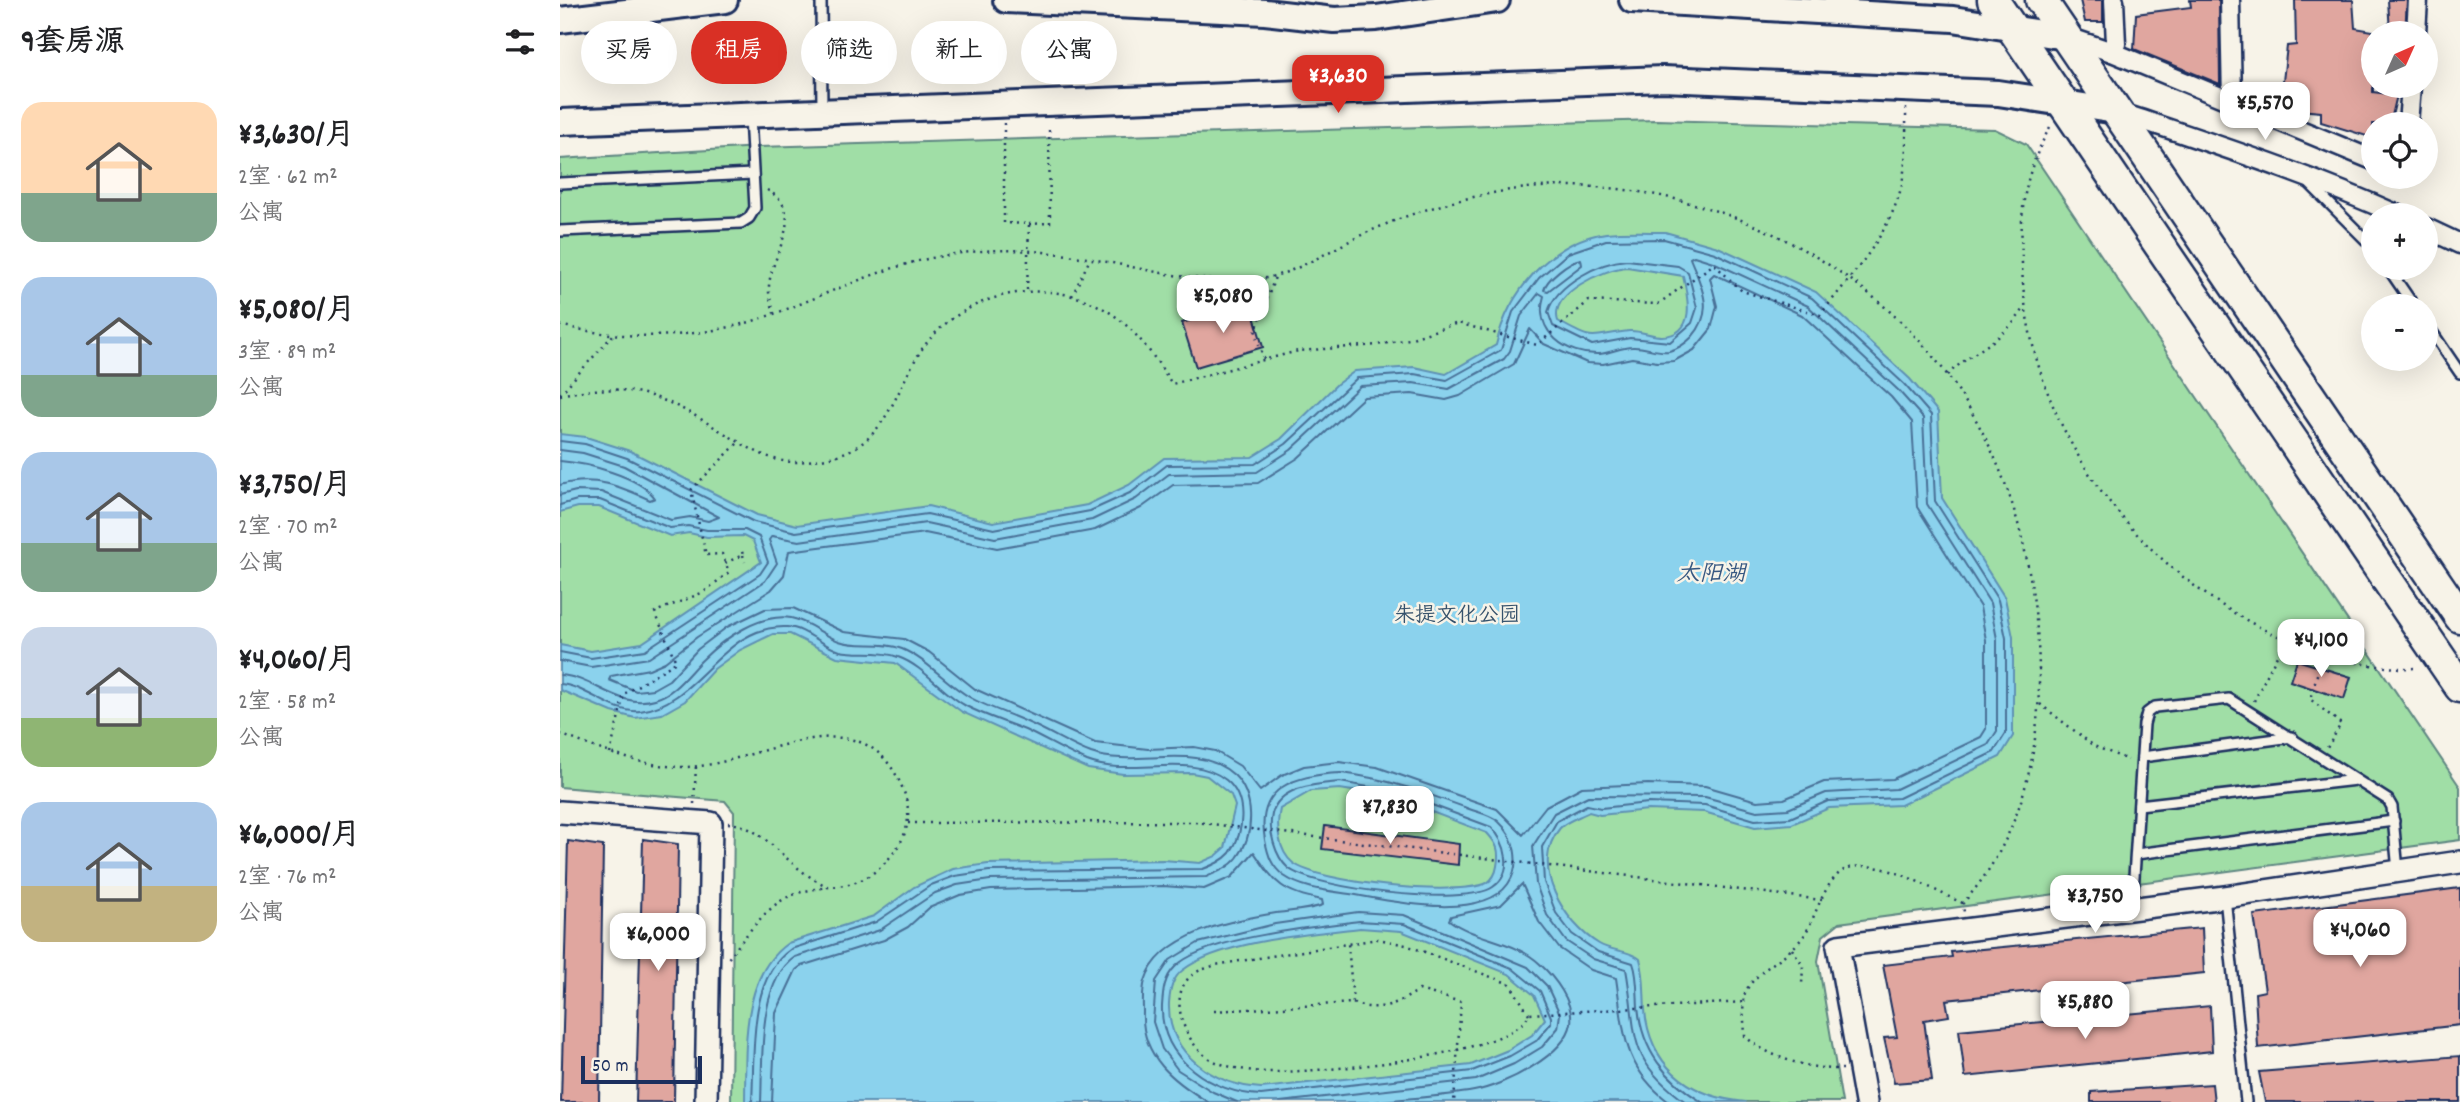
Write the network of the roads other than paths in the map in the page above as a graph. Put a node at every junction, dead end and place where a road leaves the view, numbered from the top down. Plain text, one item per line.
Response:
1 (725, 0) edge
2 (821, 0) edge
3 (1006, 0) edge
4 (1497, 0) edge
5 (1632, 0) edge
6 (1993, 0) edge
7 (2041, 0) edge
8 (2114, 0) edge
9 (2230, 0) edge
10 (2418, 0) edge
11 (560, 20) edge
12 (2417, 21) edge
13 (2012, 28) junction
14 (2066, 37) junction
15 (2112, 52) junction
16 (2232, 102) junction
17 (2063, 103) junction
18 (822, 111) junction
19 (2116, 111) junction
20 (749, 114) junction
21 (560, 122) edge
22 (2361, 155) edge
23 (753, 174) junction
24 (2303, 177) junction
25 (560, 183) edge
26 (2368, 203) edge
27 (560, 231) edge
28 (2438, 234) edge
29 (2361, 235) edge
30 (2460, 244) edge
31 (2438, 341) edge
32 (2460, 373) edge
33 (2460, 617) edge
34 (2455, 670) edge
35 (2292, 737) junction
36 (2142, 759) junction
37 (2356, 779) junction
38 (2139, 805) junction
39 (560, 812) edge
40 (2393, 821) junction
41 (2136, 853) junction
42 (2460, 862) edge
43 (2398, 871) junction
44 (2225, 897) junction
45 (2132, 909) junction
46 (706, 1102) edge
47 (1866, 1102) edge
48 (2246, 1102) edge

1 - 11 main road
2 - 18 lane
3 - 4 main road
5 - 13 main road
6 - 13 highway
7 - 14 highway
8 - 15 street
9 - 16 street
10 - 12 street
13 - 14 main road
13 - 17 highway
14 - 15 street
14 - 19 highway
15 - 16 street
16 - 22 street
17 - 18 main road
17 - 19 main road
17 - 34 highway
18 - 20 main road
19 - 24 street
19 - 33 highway
20 - 21 main road
20 - 23 lane
23 - 25 lane
23 - 27 lane
24 - 26 street
24 - 29 lane
28 - 30 street
31 - 32 lane
35 - 36 lane
35 - 36 lane
35 - 37 lane
36 - 38 lane
37 - 38 lane
37 - 40 lane
38 - 41 lane
39 - 46 street
40 - 41 lane
40 - 43 lane
41 - 45 lane
42 - 43 street
43 - 44 street
44 - 45 street
44 - 48 lane
45 - 47 street

